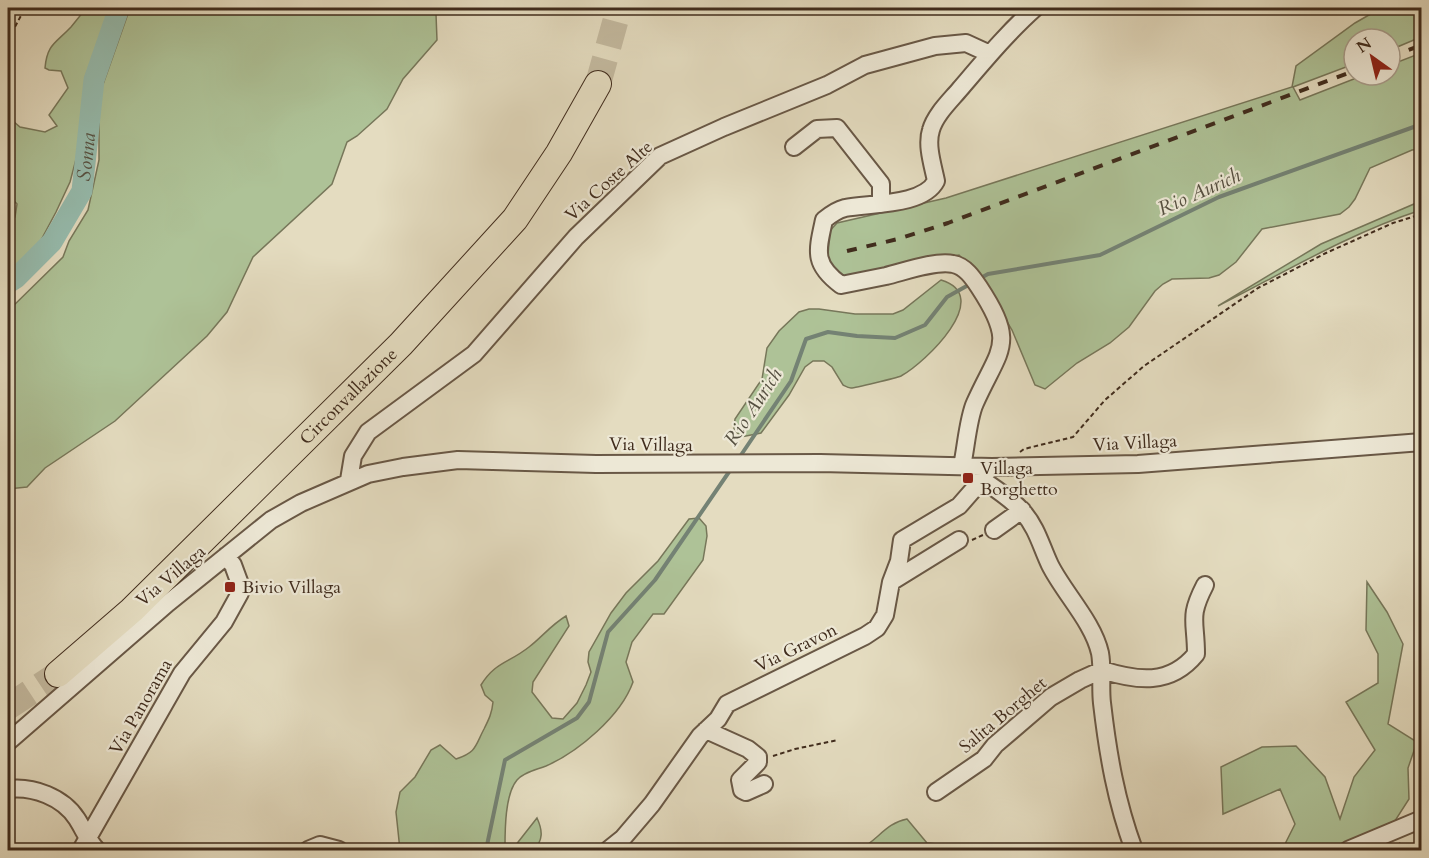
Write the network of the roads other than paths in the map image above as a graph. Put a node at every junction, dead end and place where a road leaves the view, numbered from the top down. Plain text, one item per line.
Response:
1 (1035, 8) edge
2 (990, 54) junction
3 (598, 84) tunnel mouth
4 (794, 147) dead end
5 (881, 204) junction
6 (1422, 442) edge
7 (962, 466) junction
8 (990, 471) junction
9 (350, 480) junction
10 (1022, 510) junction
11 (993, 530) road end
12 (959, 540) road end
13 (226, 556) junction
14 (891, 582) junction
15 (1205, 585) dead end
16 (1102, 670) junction
17 (58, 674) tunnel mouth
18 (706, 730) junction
19 (8, 742) edge
20 (764, 784) dead end
21 (8, 789) edge
22 (936, 792) dead end
23 (1422, 819) edge
24 (89, 847) edge
25 (308, 850) edge
26 (339, 850) edge
27 (608, 850) edge
28 (1134, 850) edge
29 (1348, 850) edge

1 - 2 street
2 - 5 street
2 - 9 street, Via Coste Alte
3 - 17 highway, Circonvallazione
4 - 5 street
5 - 7 street
6 - 8 street, Via Villaga
7 - 8 street, Via Villaga
7 - 9 street, Via Villaga
8 - 10 street
8 - 14 street, Via Gravon
9 - 13 street, Via Villaga
10 - 11 street
10 - 16 street
12 - 14 street
13 - 19 street, Via Villaga
13 - 24 street, Via Panorama
14 - 18 street, Via Gravon
15 - 16 street
16 - 22 street, Salita Borghet
16 - 28 street
18 - 20 street
18 - 27 street, Via Gravon
21 - 24 street
23 - 29 street
25 - 26 street

